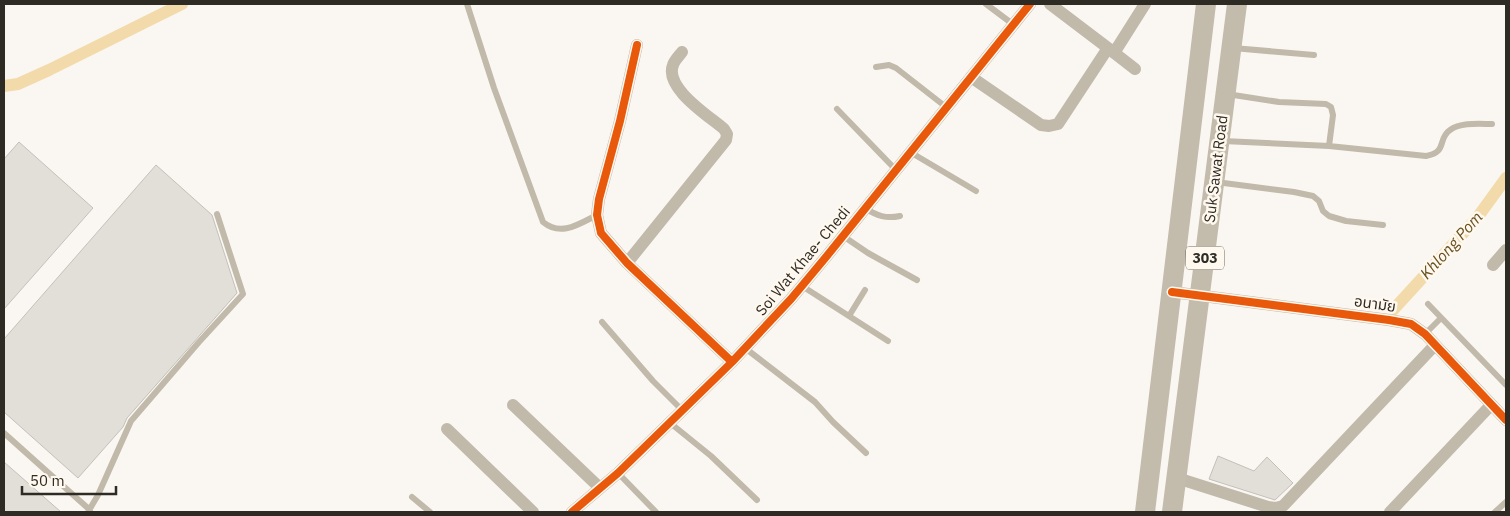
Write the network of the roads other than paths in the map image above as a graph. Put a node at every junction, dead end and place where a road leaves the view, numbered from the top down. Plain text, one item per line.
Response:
1 (467, 4) edge
2 (986, 4) edge
3 (1030, 4) edge
4 (1050, 4) edge
5 (1145, 4) edge
6 (1206, 4) edge
7 (1237, 4) edge
8 (1014, 25) junction
9 (637, 45) dead end
10 (1232, 48) junction
11 (1111, 50) junction
12 (682, 52) dead end
13 (1314, 55) dead end
14 (876, 67) dead end
15 (1135, 69) dead end
16 (971, 77) junction
17 (1226, 94) junction
18 (946, 107) junction
19 (837, 109) dead end
20 (1492, 124) dead end
21 (1220, 141) junction
22 (1329, 146) junction
23 (910, 152) junction
24 (896, 170) junction
25 (1215, 181) junction
26 (976, 191) dead end
27 (865, 208) junction
28 (217, 214) dead end
29 (597, 215) junction
30 (900, 216) dead end
31 (1384, 225) dead end
32 (843, 236) junction
33 (1506, 250) edge
34 (627, 263) junction
35 (1492, 264) dead end
36 (917, 280) dead end
37 (802, 286) junction
38 (865, 290) dead end
39 (1172, 292) junction
40 (1200, 295) junction
41 (1428, 304) dead end
42 (848, 316) junction
43 (1441, 318) junction
44 (602, 322) dead end
45 (1425, 334) junction
46 (888, 341) dead end
47 (1435, 345) junction
48 (745, 348) junction
49 (732, 362) junction
50 (1506, 385) edge
51 (513, 405) dead end
52 (1491, 405) junction
53 (682, 410) junction
54 (1506, 420) edge
55 (670, 422) junction
56 (447, 429) dead end
57 (4, 433) edge
58 (866, 453) dead end
59 (618, 472) junction
60 (1176, 478) junction
61 (600, 488) junction
62 (412, 497) dead end
63 (757, 500) dead end
64 (1506, 502) edge
65 (89, 511) edge
66 (430, 512) edge
67 (533, 512) edge
68 (572, 512) edge
69 (656, 512) edge
70 (1145, 512) edge
71 (1172, 512) edge
72 (1390, 512) edge
73 (1495, 512) edge

1 - 29 lane
2 - 8 lane
3 - 8 street, Soi Wat Khae- Chedi
4 - 11 street
5 - 11 street
6 - 39 main road, Suk Sawat Road / 303
7 - 10 main road, Suk Sawat Road / 303
8 - 16 street, Soi Wat Khae- Chedi
9 - 29 street
10 - 13 lane
10 - 17 main road, Suk Sawat Road / 303
11 - 15 street
11 - 16 street
12 - 34 street
14 - 18 lane
16 - 18 street, Soi Wat Khae- Chedi
17 - 21 main road, Suk Sawat Road / 303
17 - 22 lane
18 - 23 street, Soi Wat Khae- Chedi
19 - 24 lane
20 - 22 lane
21 - 22 lane
21 - 25 main road, Suk Sawat Road / 303
23 - 24 street, Soi Wat Khae- Chedi
23 - 26 lane
24 - 27 street, Soi Wat Khae- Chedi
25 - 31 lane
25 - 40 main road, Suk Sawat Road / 303
27 - 30 lane
27 - 32 street, Soi Wat Khae- Chedi
28 - 65 lane
29 - 34 street
32 - 36 lane
32 - 37 street, Soi Wat Khae- Chedi
33 - 35 street
34 - 49 street
37 - 42 lane
37 - 48 street, Soi Wat Khae- Chedi
38 - 42 lane
39 - 40 street, อนามัย
39 - 70 main road, Suk Sawat Road / 303
40 - 45 street, อนามัย
40 - 60 main road, Suk Sawat Road / 303
41 - 43 lane
42 - 46 lane
43 - 45 lane
43 - 50 lane
44 - 53 lane
45 - 47 street, อนามัย
47 - 52 street, อนามัย
47 - 60 street
48 - 49 street, Soi Wat Khae- Chedi
48 - 58 lane
49 - 53 street, Soi Wat Khae- Chedi
51 - 61 street
52 - 54 street, อนามัย
52 - 72 street
53 - 55 street, Soi Wat Khae- Chedi
55 - 59 street, Soi Wat Khae- Chedi
55 - 63 lane
56 - 67 street
57 - 65 lane
59 - 61 street, Soi Wat Khae- Chedi
59 - 69 lane
60 - 71 main road, Suk Sawat Road / 303
61 - 68 street, Soi Wat Khae- Chedi
62 - 66 lane
64 - 73 lane

